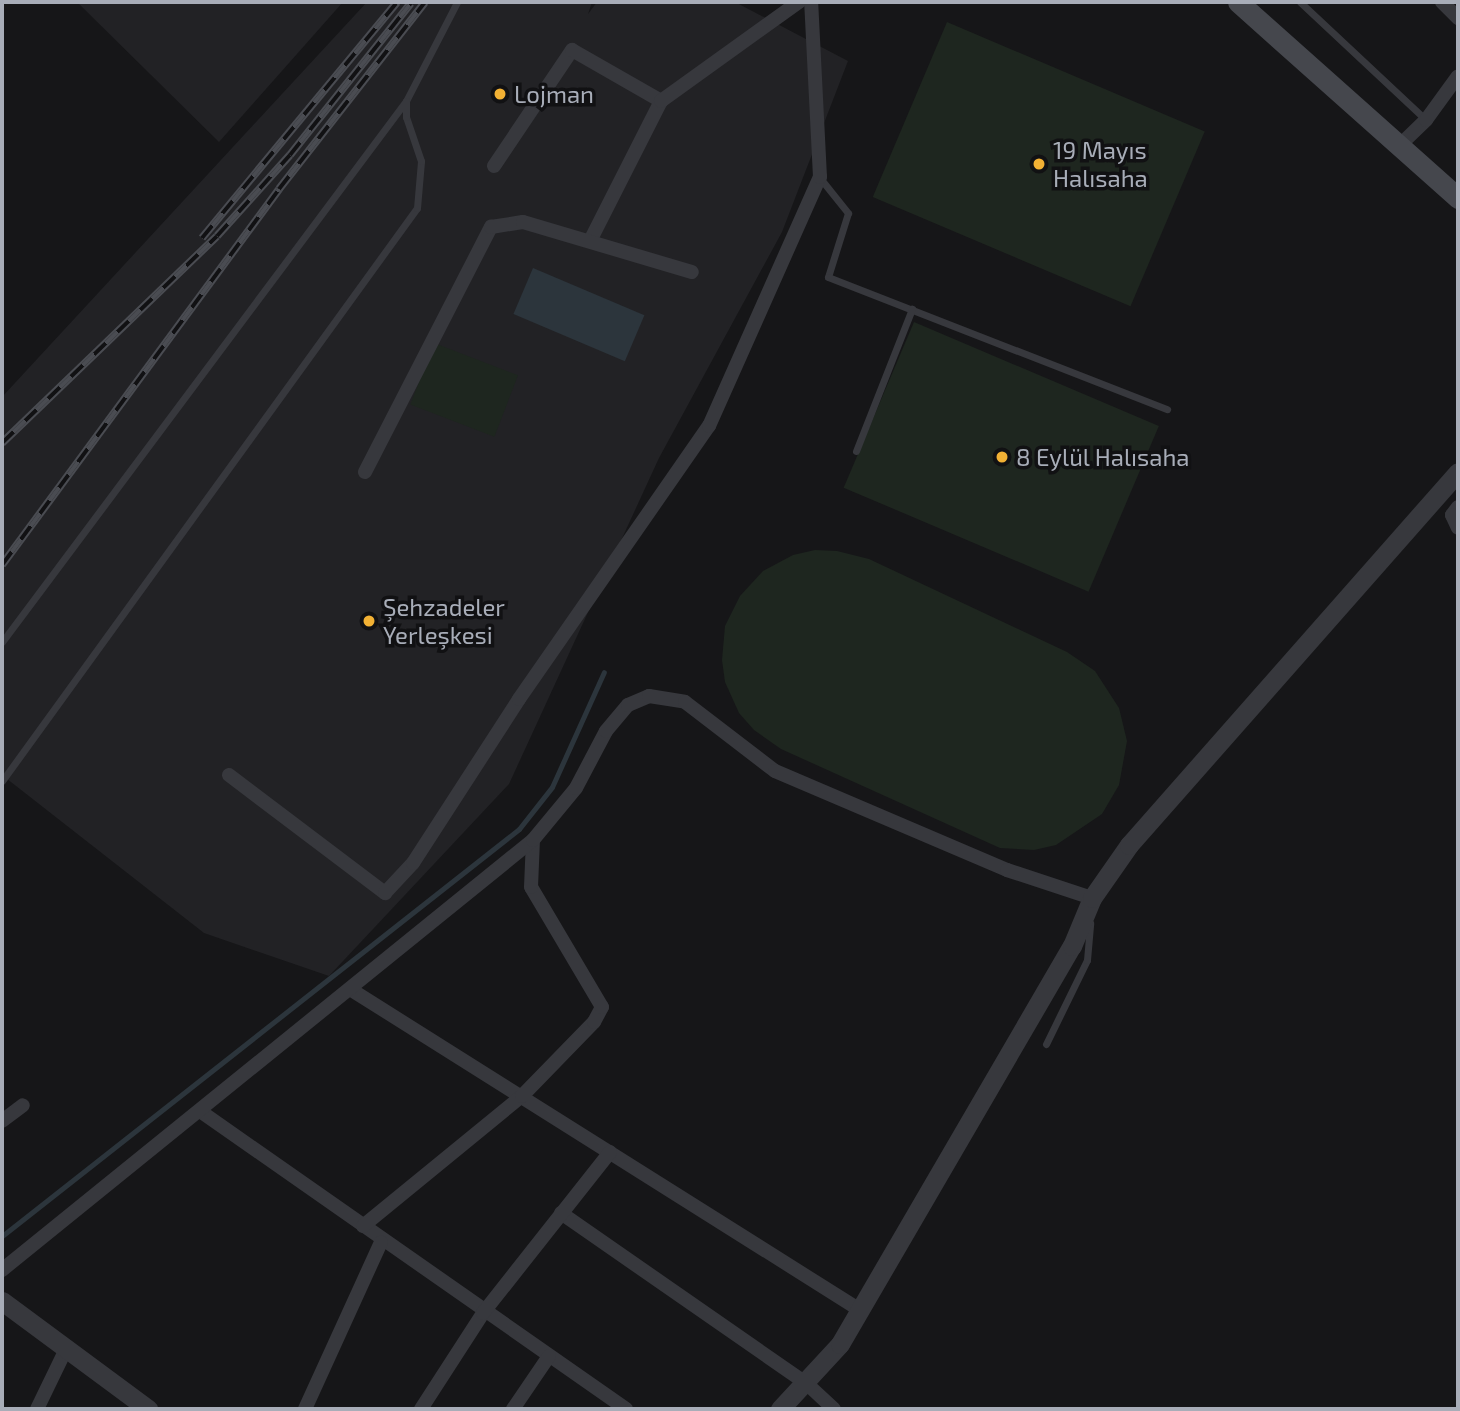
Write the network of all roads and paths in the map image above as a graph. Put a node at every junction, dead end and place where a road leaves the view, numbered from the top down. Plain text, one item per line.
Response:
1 (457, 2) edge
2 (799, 2) edge
3 (811, 2) edge
4 (1238, 2) edge
5 (1300, 2) edge
6 (1442, 2) edge
7 (1458, 18) edge
8 (1458, 76) edge
9 (406, 101) junction
10 (661, 101) junction
11 (1426, 120) junction
12 (1398, 147) junction
13 (494, 166) dead end
14 (820, 177) junction
15 (1458, 198) edge
16 (591, 239) junction
17 (692, 272) dead end
18 (912, 309) junction
19 (1167, 409) dead end
20 (856, 451) dead end
21 (365, 472) dead end
22 (1458, 472) edge
23 (1458, 508) edge
24 (1458, 528) edge
25 (2, 642) edge
26 (229, 775) dead end
27 (2, 781) edge
28 (533, 840) junction
29 (1092, 898) junction
30 (350, 989) junction
31 (1046, 1044) dead end
32 (522, 1096) junction
33 (23, 1105) dead end
34 (200, 1111) junction
35 (2, 1122) edge
36 (610, 1152) junction
37 (561, 1213) junction
38 (363, 1226) junction
39 (381, 1242) junction
40 (2, 1270) edge
41 (2, 1301) edge
42 (860, 1310) junction
43 (483, 1313) junction
44 (66, 1349) junction
45 (549, 1356) junction
46 (806, 1383) junction
47 (140, 1407) edge
48 (37, 1409) edge
49 (304, 1409) edge
50 (421, 1409) edge
51 (513, 1409) edge
52 (626, 1409) edge
53 (780, 1409) edge
54 (834, 1409) edge

1 - 9 lane
2 - 10 street
3 - 14 street
4 - 12 main road
5 - 11 lane
6 - 7 street
8 - 11 street
9 - 25 lane
9 - 27 lane
10 - 13 street
10 - 16 street
11 - 12 street
12 - 15 main road
14 - 18 lane
14 - 26 street
16 - 17 street
16 - 21 street
18 - 19 lane
18 - 20 lane
22 - 29 street
23 - 24 street
28 - 29 street
28 - 30 street
28 - 32 street
29 - 31 lane
29 - 42 street
30 - 32 street
30 - 34 street
32 - 36 street
32 - 38 street
33 - 35 street
34 - 38 street
34 - 40 street
36 - 37 street
36 - 42 street
37 - 43 street
37 - 46 street
38 - 39 street
39 - 43 street
39 - 49 street
41 - 44 street
42 - 46 street
43 - 45 street
43 - 50 street
44 - 47 street
44 - 48 street
45 - 51 street
45 - 52 street
46 - 53 street
46 - 54 street

